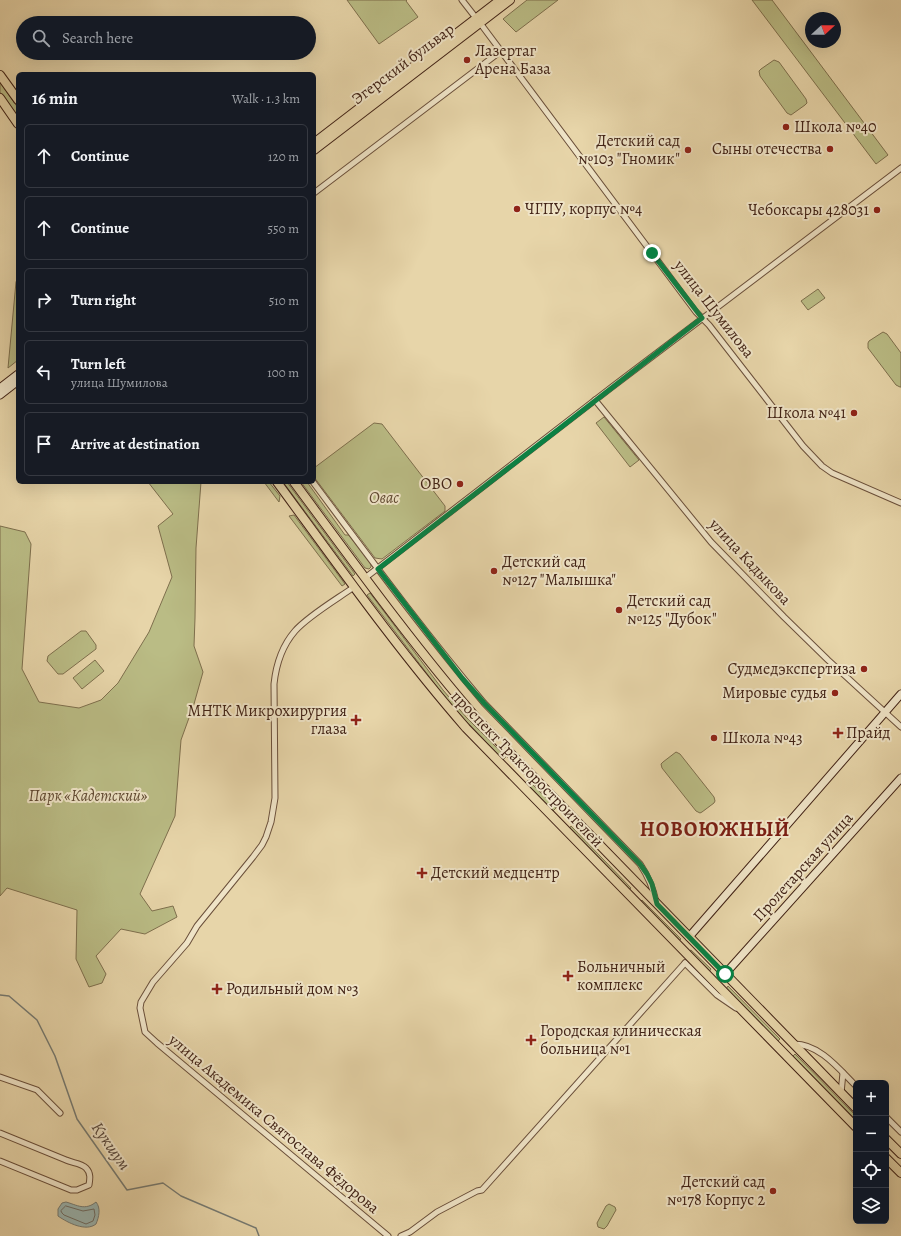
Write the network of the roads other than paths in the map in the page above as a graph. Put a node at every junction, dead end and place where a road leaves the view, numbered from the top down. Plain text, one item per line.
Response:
1 (462, 0) edge
2 (500, 0) edge
3 (510, 0) edge
4 (478, 21) junction
5 (501, 50) junction
6 (0, 74) edge
7 (16, 97) edge
8 (0, 98) edge
9 (362, 109) junction
10 (16, 121) edge
11 (316, 142) edge
12 (316, 148) edge
13 (901, 168) edge
14 (316, 192) edge
15 (702, 318) junction
16 (12, 382) edge
17 (0, 388) edge
18 (0, 395) edge
19 (595, 400) junction
20 (278, 484) edge
21 (295, 484) edge
22 (314, 484) edge
23 (901, 503) edge
24 (378, 569) junction
25 (365, 578) junction
26 (354, 587) junction
27 (901, 694) edge
28 (885, 712) junction
29 (901, 727) edge
30 (516, 759) junction
31 (506, 769) junction
32 (901, 778) edge
33 (568, 813) junction
34 (559, 823) junction
35 (642, 890) junction
36 (633, 899) junction
37 (657, 904) junction
38 (689, 937) junction
39 (682, 949) junction
40 (685, 963) junction
41 (725, 974) junction
42 (712, 980) junction
43 (748, 1016) junction
44 (793, 1044) junction
45 (843, 1073) junction
46 (0, 1077) edge
47 (853, 1083) edge
48 (841, 1093) junction
49 (853, 1105) edge
50 (60, 1113) dead end
51 (889, 1120) edge
52 (853, 1124) edge
53 (901, 1132) edge
54 (0, 1133) edge
55 (889, 1142) edge
56 (901, 1154) edge
57 (0, 1161) edge
58 (889, 1161) edge
59 (901, 1173) edge
60 (388, 1236) edge
61 (401, 1236) edge

1 - 4 street, улица Шумилова
2 - 4 main road, Эгерский бульвар
3 - 4 main road, Эгерский бульвар
4 - 5 street, улица Шумилова
4 - 9 main road, Эгерский бульвар
5 - 14 street
5 - 15 street, улица Шумилова
6 - 7 main road
8 - 10 main road
9 - 11 main road, Эгерский бульвар
9 - 12 main road, Эгерский бульвар
13 - 15 street
15 - 19 street
15 - 23 street, улица Шумилова
16 - 17 street
16 - 18 street
19 - 24 street
19 - 28 street, улица Кадыкова
20 - 26 main road, проспект Тракторостроителей
21 - 25 main road, проспект Тракторостроителей
22 - 24 street
24 - 25 street
24 - 37 street
25 - 26 main road
25 - 30 main road, проспект Тракторостроителей
26 - 31 main road, проспект Тракторостроителей
26 - 60 street, улица Академика Святослава Фёдорова
27 - 28 street
28 - 29 street, улица Кадыкова
28 - 38 street
30 - 31 main road
30 - 33 main road, проспект Тракторостроителей
31 - 34 main road, проспект Тракторостроителей
32 - 41 street, Пролетарская улица
33 - 34 main road
33 - 35 main road, проспект Тракторостроителей
34 - 36 main road, проспект Тракторостроителей
35 - 36 main road
35 - 37 main road, проспект Тракторостроителей
36 - 39 main road, проспект Тракторостроителей
37 - 38 main road, проспект Тракторостроителей
38 - 39 main road
38 - 41 main road, проспект Тракторостроителей
39 - 40 street
39 - 42 main road, проспект Тракторостроителей
40 - 43 street
40 - 61 street
41 - 42 main road
41 - 44 main road, проспект Тракторостроителей
42 - 43 main road, проспект Тракторостроителей
43 - 52 main road, проспект Тракторостроителей
44 - 45 street
44 - 48 main road, проспект Тракторостроителей
45 - 47 street
45 - 48 street
46 - 50 street
48 - 49 main road, проспект Тракторостроителей
51 - 53 street
54 - 57 street
55 - 56 main road
58 - 59 main road

